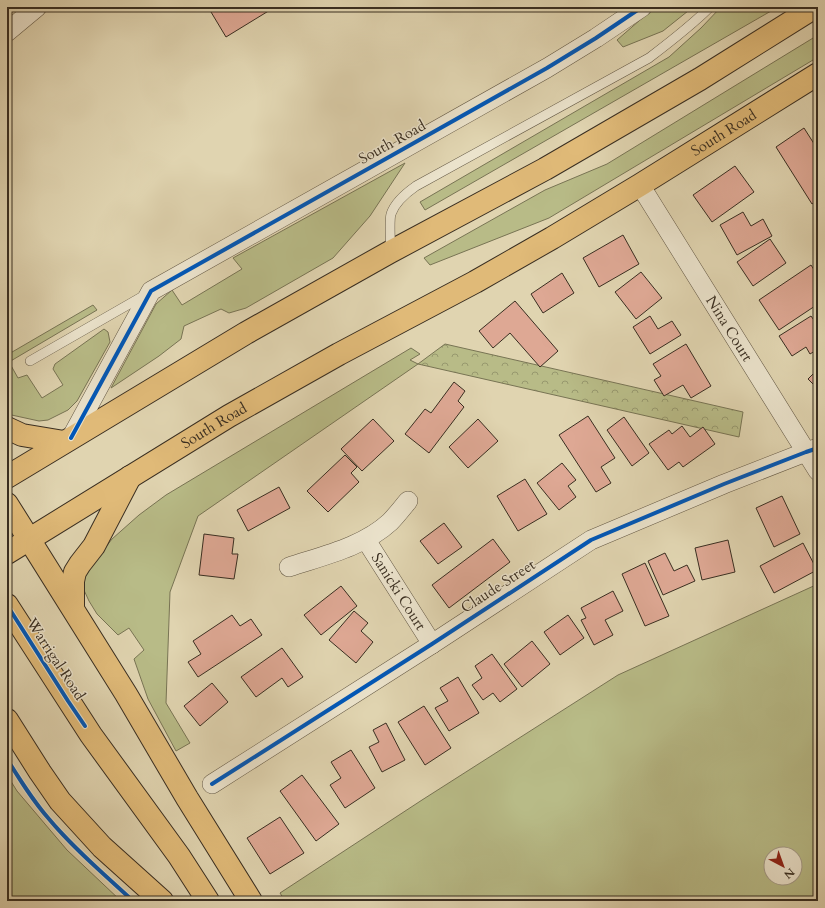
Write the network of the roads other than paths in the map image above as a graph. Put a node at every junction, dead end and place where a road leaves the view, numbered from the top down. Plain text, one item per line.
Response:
1 (38, 7) edge
2 (642, 7) edge
3 (710, 7) edge
4 (815, 7) edge
5 (7, 32) edge
6 (818, 74) edge
7 (640, 185) junction
8 (390, 252) junction
9 (151, 291) junction
10 (30, 361) dead end
11 (7, 428) edge
12 (68, 440) junction
13 (812, 450) edge
14 (818, 471) edge
15 (7, 477) edge
16 (130, 477) junction
17 (408, 501) dead end
18 (7, 504) edge
19 (29, 539) junction
20 (366, 540) junction
21 (7, 553) edge
22 (288, 567) dead end
23 (7, 605) edge
24 (73, 608) junction
25 (432, 644) junction
26 (7, 720) edge
27 (212, 784) dead end
28 (162, 901) edge
29 (208, 901) edge
30 (251, 901) edge

1 - 5 street
2 - 9 street, South Road
3 - 8 lane
4 - 8 highway
6 - 7 highway, South Road
7 - 13 street, Nina Court
7 - 16 highway, South Road
8 - 12 highway
9 - 10 lane, South Road
9 - 12 street
11 - 12 highway
12 - 15 highway
13 - 14 street, Nina Court
13 - 25 street, Claude Street
16 - 19 highway, South Road
16 - 24 highway
17 - 20 street, Sanicki Court
18 - 19 highway
19 - 21 highway, South Road
19 - 24 highway
20 - 22 street, Sanicki Court
20 - 25 street, Sanicki Court
23 - 29 highway, Warrigal Road
24 - 30 highway
25 - 27 street, Claude Street
26 - 28 highway

